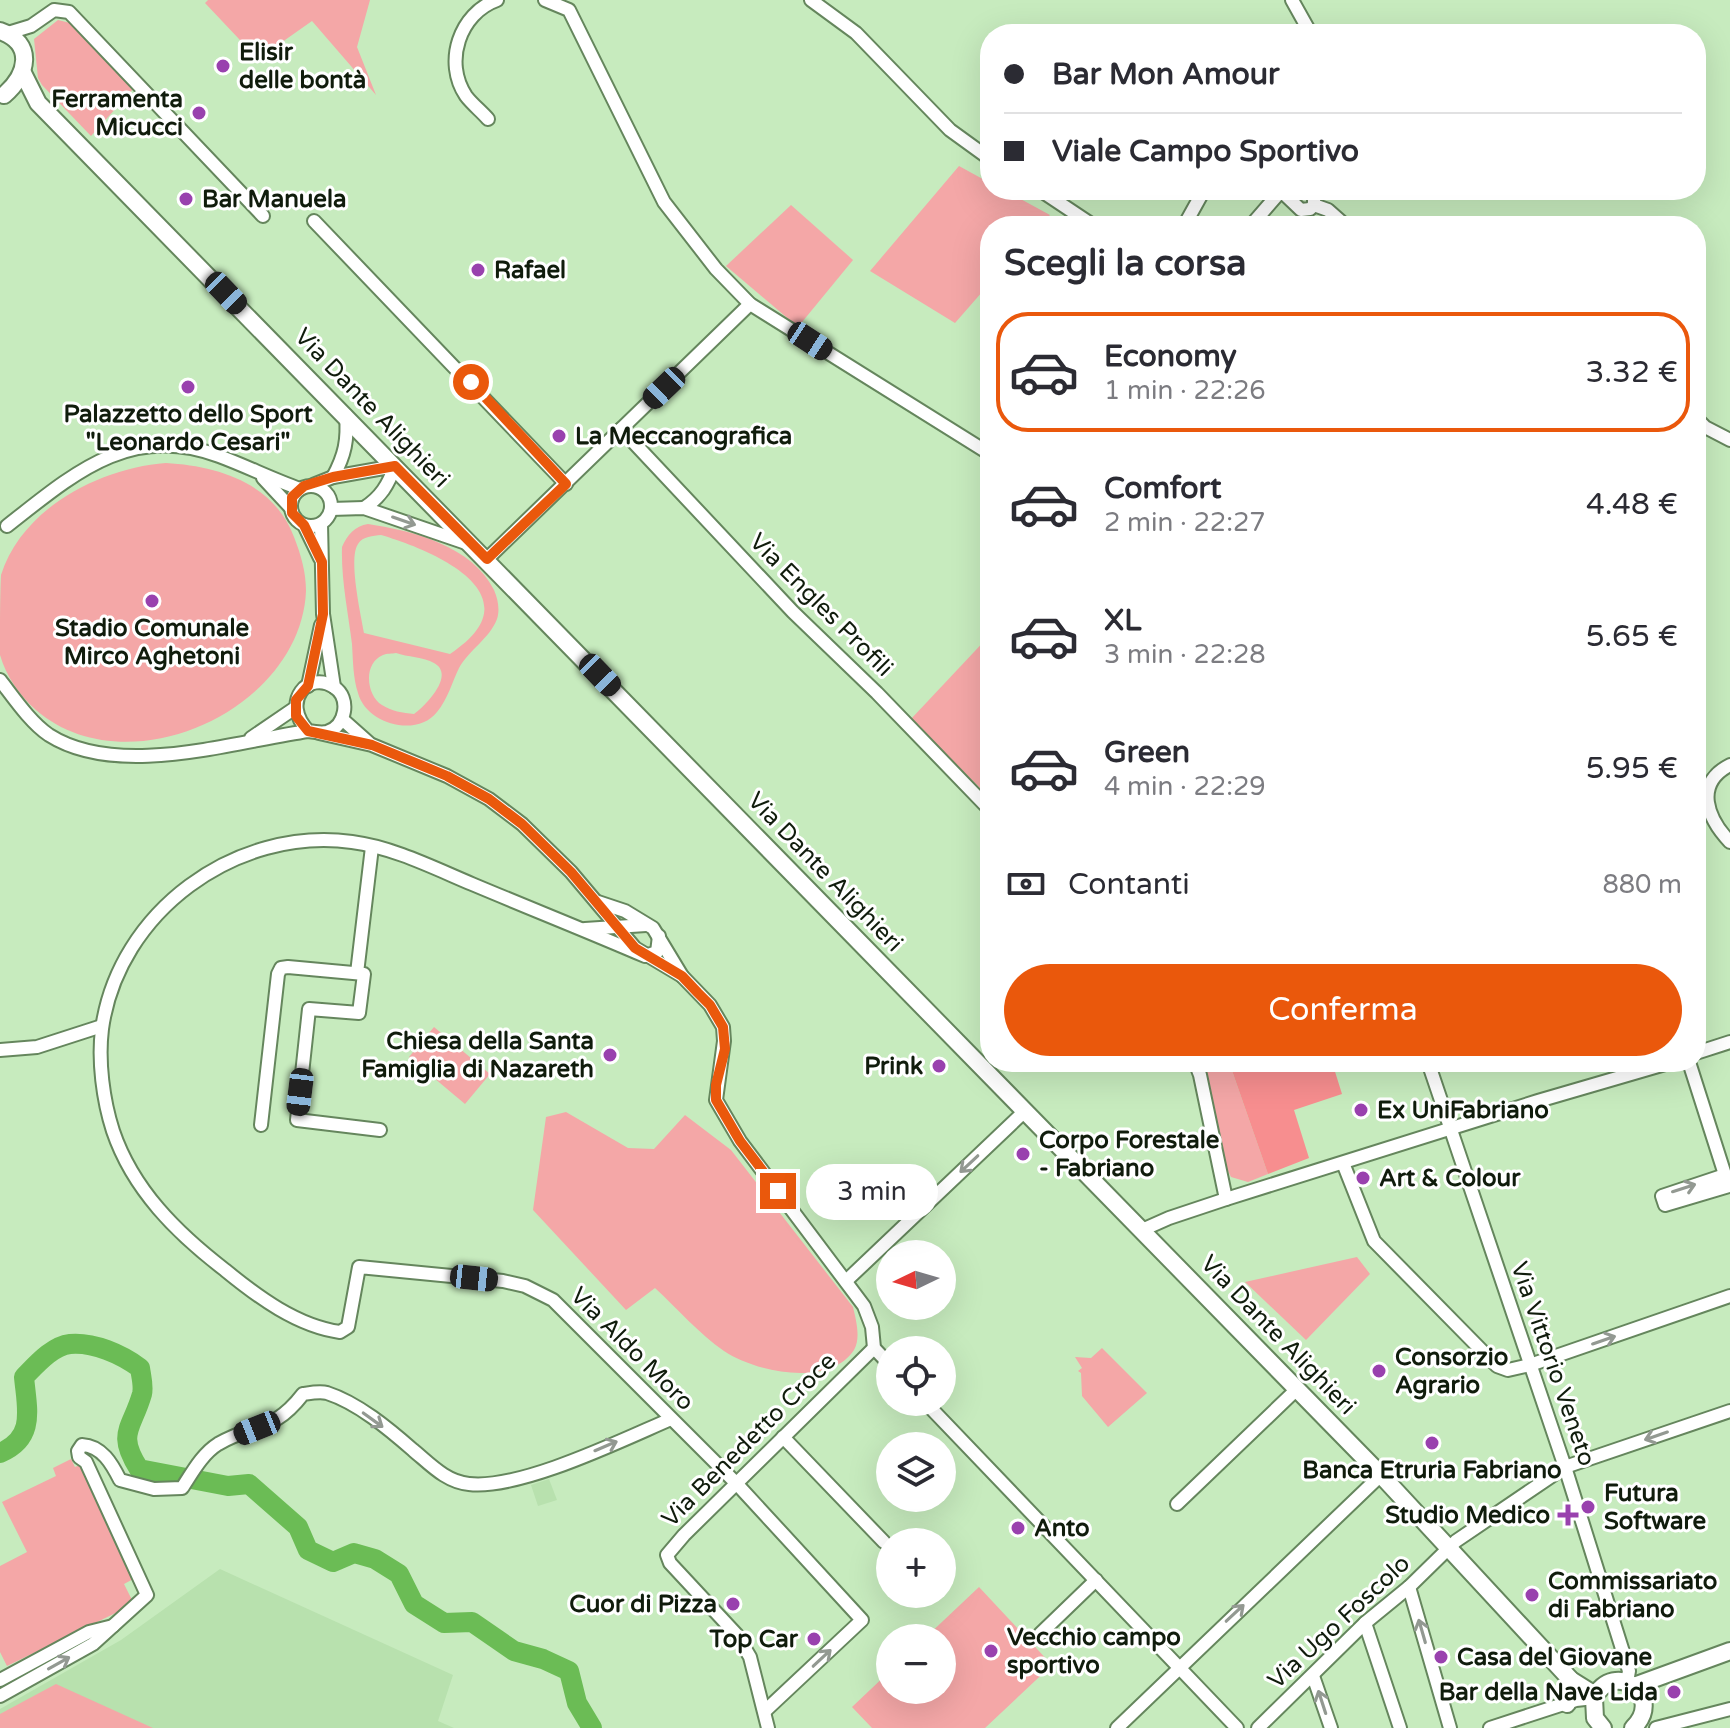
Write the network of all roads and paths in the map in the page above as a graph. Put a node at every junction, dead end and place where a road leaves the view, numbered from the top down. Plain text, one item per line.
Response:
1 (497, 0) edge
2 (545, 0) edge
3 (811, 0) edge
4 (1292, 0) edge
5 (571, 5) edge
6 (1304, 24) edge
7 (9, 37) edge
8 (23, 73) junction
9 (2, 95) edge
10 (38, 103) junction
11 (488, 119) dead end
12 (980, 152) edge
13 (1055, 200) edge
14 (1272, 200) edge
15 (1290, 200) edge
16 (1314, 200) edge
17 (1314, 205) junction
18 (263, 216) dead end
19 (1079, 216) edge
20 (1259, 216) edge
21 (1335, 216) edge
22 (314, 221) dead end
23 (750, 304) junction
24 (346, 415) junction
25 (1706, 428) edge
26 (621, 429) junction
27 (1730, 440) edge
28 (980, 448) edge
29 (395, 466) junction
30 (261, 476) junction
31 (333, 477) junction
32 (566, 484) junction
33 (313, 485) junction
34 (300, 489) junction
35 (291, 508) junction
36 (364, 508) junction
37 (331, 509) junction
38 (321, 524) junction
39 (304, 525) junction
40 (7, 526) dead end
41 (474, 545) junction
42 (487, 559) junction
43 (322, 562) junction
44 (323, 614) junction
45 (0, 680) edge
46 (308, 686) junction
47 (334, 687) junction
48 (295, 708) junction
49 (342, 719) junction
50 (314, 732) junction
51 (248, 740) junction
52 (372, 745) junction
53 (1730, 765) edge
54 (980, 800) edge
55 (1730, 842) edge
56 (372, 847) junction
57 (597, 902) junction
58 (646, 925) junction
59 (617, 927) junction
60 (582, 929) junction
61 (659, 936) junction
62 (645, 956) junction
63 (357, 973) junction
64 (682, 976) junction
65 (102, 1026) junction
66 (1730, 1042) edge
67 (0, 1050) edge
68 (1706, 1050) edge
69 (980, 1065) edge
70 (987, 1072) edge
71 (1199, 1072) edge
72 (1431, 1072) edge
73 (1639, 1072) edge
74 (1692, 1072) edge
75 (1025, 1111) junction
76 (261, 1125) dead end
77 (1450, 1129) junction
78 (380, 1130) dead end
79 (1343, 1163) junction
80 (1728, 1184) edge
81 (1226, 1199) junction
82 (1142, 1230) junction
83 (846, 1281) junction
84 (1730, 1296) edge
85 (874, 1348) joint
86 (1530, 1365) junction
87 (1297, 1389) junction
88 (1730, 1411) edge
89 (938, 1416) edge
90 (671, 1419) junction
91 (783, 1437) junction
92 (1565, 1467) junction
93 (1381, 1475) junction
94 (736, 1483) junction
95 (1177, 1504) dead end
96 (876, 1534) edge
97 (1450, 1548) junction
98 (1096, 1580) junction
99 (1409, 1587) junction
100 (1365, 1623) junction
101 (116, 1625) junction
102 (1040, 1634) dead end
103 (1730, 1651) edge
104 (1178, 1667) junction
105 (1313, 1676) junction
106 (0, 1680) edge
107 (1571, 1680) junction
108 (1634, 1687) junction
109 (0, 1696) edge
110 (1595, 1698) junction
111 (1567, 1704) junction
112 (1730, 1709) edge
113 (765, 1711) junction
114 (1638, 1723) edge
115 (768, 1728) edge
116 (1117, 1728) edge
117 (1237, 1728) edge
118 (1258, 1728) edge
119 (1331, 1728) edge
120 (1400, 1728) edge
121 (1450, 1728) edge
122 (1490, 1728) edge
123 (1603, 1728) edge
124 (1657, 1728) edge

1 - 11 street
2 - 5 street
3 - 12 street
4 - 6 street
5 - 23 street
7 - 8 main road, Via Dante Alighieri
7 - 18 street
8 - 9 main road
8 - 10 main road, Via Dante Alighieri
9 - 10 main road
10 - 24 main road, Via Dante Alighieri
13 - 19 street
14 - 20 street
15 - 17 street
16 - 17 street
17 - 21 street
22 - 32 street
23 - 26 street
23 - 28 street
24 - 29 main road, Via Dante Alighieri
24 - 31 street
25 - 27 street
26 - 32 street
26 - 54 street, Via Engles Profili
29 - 31 street
29 - 36 street
29 - 41 main road, Via Dante Alighieri
30 - 34 street
30 - 35 street
30 - 40 street
31 - 33 street
32 - 42 street
33 - 34 street
33 - 37 street
34 - 35 street
35 - 39 street
36 - 37 street
36 -> 41 street
37 - 38 street
38 - 39 street
38 - 43 street
39 - 43 street
41 - 42 main road, Via Dante Alighieri
42 - 69 main road, Via Dante Alighieri
43 - 44 street
44 - 46 street
44 - 47 street
45 - 51 street
46 - 47 street
46 - 48 street
47 - 49 street
48 - 50 street
48 - 51 street
49 - 50 street
49 - 52 street
50 - 51 street
50 - 52 street
52 - 57 street
53 - 55 street
56 - 60 street, Via Aldo Moro
56 - 63 street
56 - 65 street, Via Aldo Moro
57 - 58 street
57 - 59 street
58 - 59 street, Via Aldo Moro
58 - 61 street
59 - 60 street, Via Aldo Moro
59 - 62 street
60 - 62 street, Via Aldo Moro
61 - 62 street
61 - 64 street
62 - 64 street
63 - 76 street
63 - 78 street
64 - 83 street
65 - 67 street
65 - 90 street, Via Aldo Moro
66 - 68 street
70 - 75 main road, Via Dante Alighieri
71 - 81 street
72 - 77 street, Via Vittorio Veneto
73 - 77 street
74 -> 80 street
75 - 82 main road, Via Dante Alighieri
75 -> 83 street
77 - 79 street
77 - 86 street, Via Vittorio Veneto
79 - 81 street
79 - 86 street
81 - 82 street
82 - 87 main road, Via Dante Alighieri
83 - 85 street
86 -> 84 street
85 - 91 street, Via Benedetto Croce
86 - 92 street, Via Vittorio Veneto
87 - 93 main road, Via Dante Alighieri
87 - 95 street
88 -> 92 street, Via Ugo Foscolo
89 - 98 street
90 - 94 street, Via Aldo Moro
101 -> 90 street
91 - 94 street, Via Benedetto Croce
91 - 96 street
92 - 97 street, Via Ugo Foscolo
92 - 108 street, Via Vittorio Veneto
93 - 97 main road, Via Dante Alighieri
104 -> 93 street
94 - 113 street, Via Benedetto Croce
113 -> 94 street, Via Aldo Moro
97 - 99 street, Via Ugo Foscolo
97 - 107 main road, Via Dante Alighieri
98 - 102 street
98 - 104 street
99 - 100 street, Via Ugo Foscolo
121 -> 99 street
100 - 105 street, Via Ugo Foscolo
100 - 120 street
101 - 106 street
109 -> 101 street
103 - 108 main road
104 - 116 street
104 - 117 street
105 - 118 street, Via Ugo Foscolo
119 -> 105 street
107 - 110 main road, Via Dante Alighieri
107 - 111 main road
108 - 110 main road
108 - 114 main road
110 - 111 street
110 - 123 main road
111 - 122 street
112 - 124 street
113 - 115 street, Via Benedetto Croce
114 - 124 street

